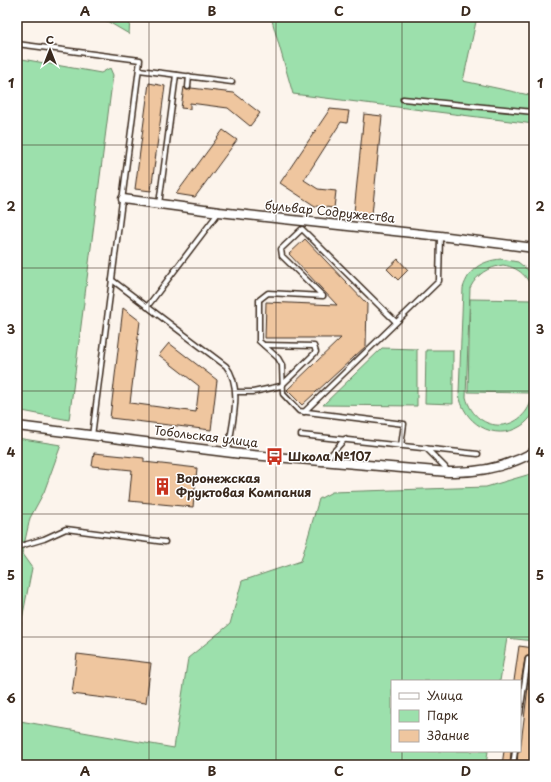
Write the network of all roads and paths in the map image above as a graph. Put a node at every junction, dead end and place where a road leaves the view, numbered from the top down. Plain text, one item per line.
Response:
1 (17, 44) edge
2 (139, 70) junction
3 (176, 75) junction
4 (189, 76) junction
5 (232, 82) dead end
6 (188, 87) dead end
7 (403, 99) dead end
8 (534, 112) edge
9 (123, 199) junction
10 (160, 204) junction
11 (219, 212) junction
12 (440, 236) junction
13 (534, 248) edge
14 (112, 280) junction
15 (148, 307) junction
16 (396, 322) junction
17 (263, 345) junction
18 (281, 386) junction
19 (236, 392) junction
20 (304, 412) junction
21 (19, 427) edge
22 (301, 435) dead end
23 (92, 436) junction
24 (346, 440) junction
25 (401, 446) junction
26 (426, 448) junction
27 (228, 452) junction
28 (534, 452) edge
29 (478, 454) dead end
30 (325, 462) junction
31 (448, 472) junction
32 (165, 542) dead end
33 (17, 547) edge
34 (534, 660) edge
35 (521, 706) edge
36 (515, 752) edge
37 (513, 765) edge

1 - 2 lane
2 - 3 lane
2 - 9 lane
3 - 4 lane
3 - 10 lane
4 - 5 lane
4 - 6 lane
7 - 8 lane
9 - 10 street, бульвар Содружества
9 - 14 lane
10 - 11 street, бульвар Содружества
11 - 12 street, бульвар Содружества
11 - 15 lane
12 - 13 street, бульвар Содружества
12 - 16 lane
14 - 15 lane
14 - 23 lane
15 - 19 lane
16 - 17 lane
16 - 20 lane
17 - 18 lane
17 - 18 lane
18 - 19 lane
18 - 20 lane
19 - 27 lane
20 - 25 lane
21 - 23 street, Тобольская улица
22 - 24 lane
23 - 27 street, Тобольская улица
24 - 25 lane
24 - 30 lane
25 - 26 lane
26 - 29 lane
26 - 31 lane
27 - 30 street, Тобольская улица
28 - 31 street, Тобольская улица
30 - 31 street, Тобольская улица
32 - 33 lane
34 - 35 lane
36 - 37 lane

